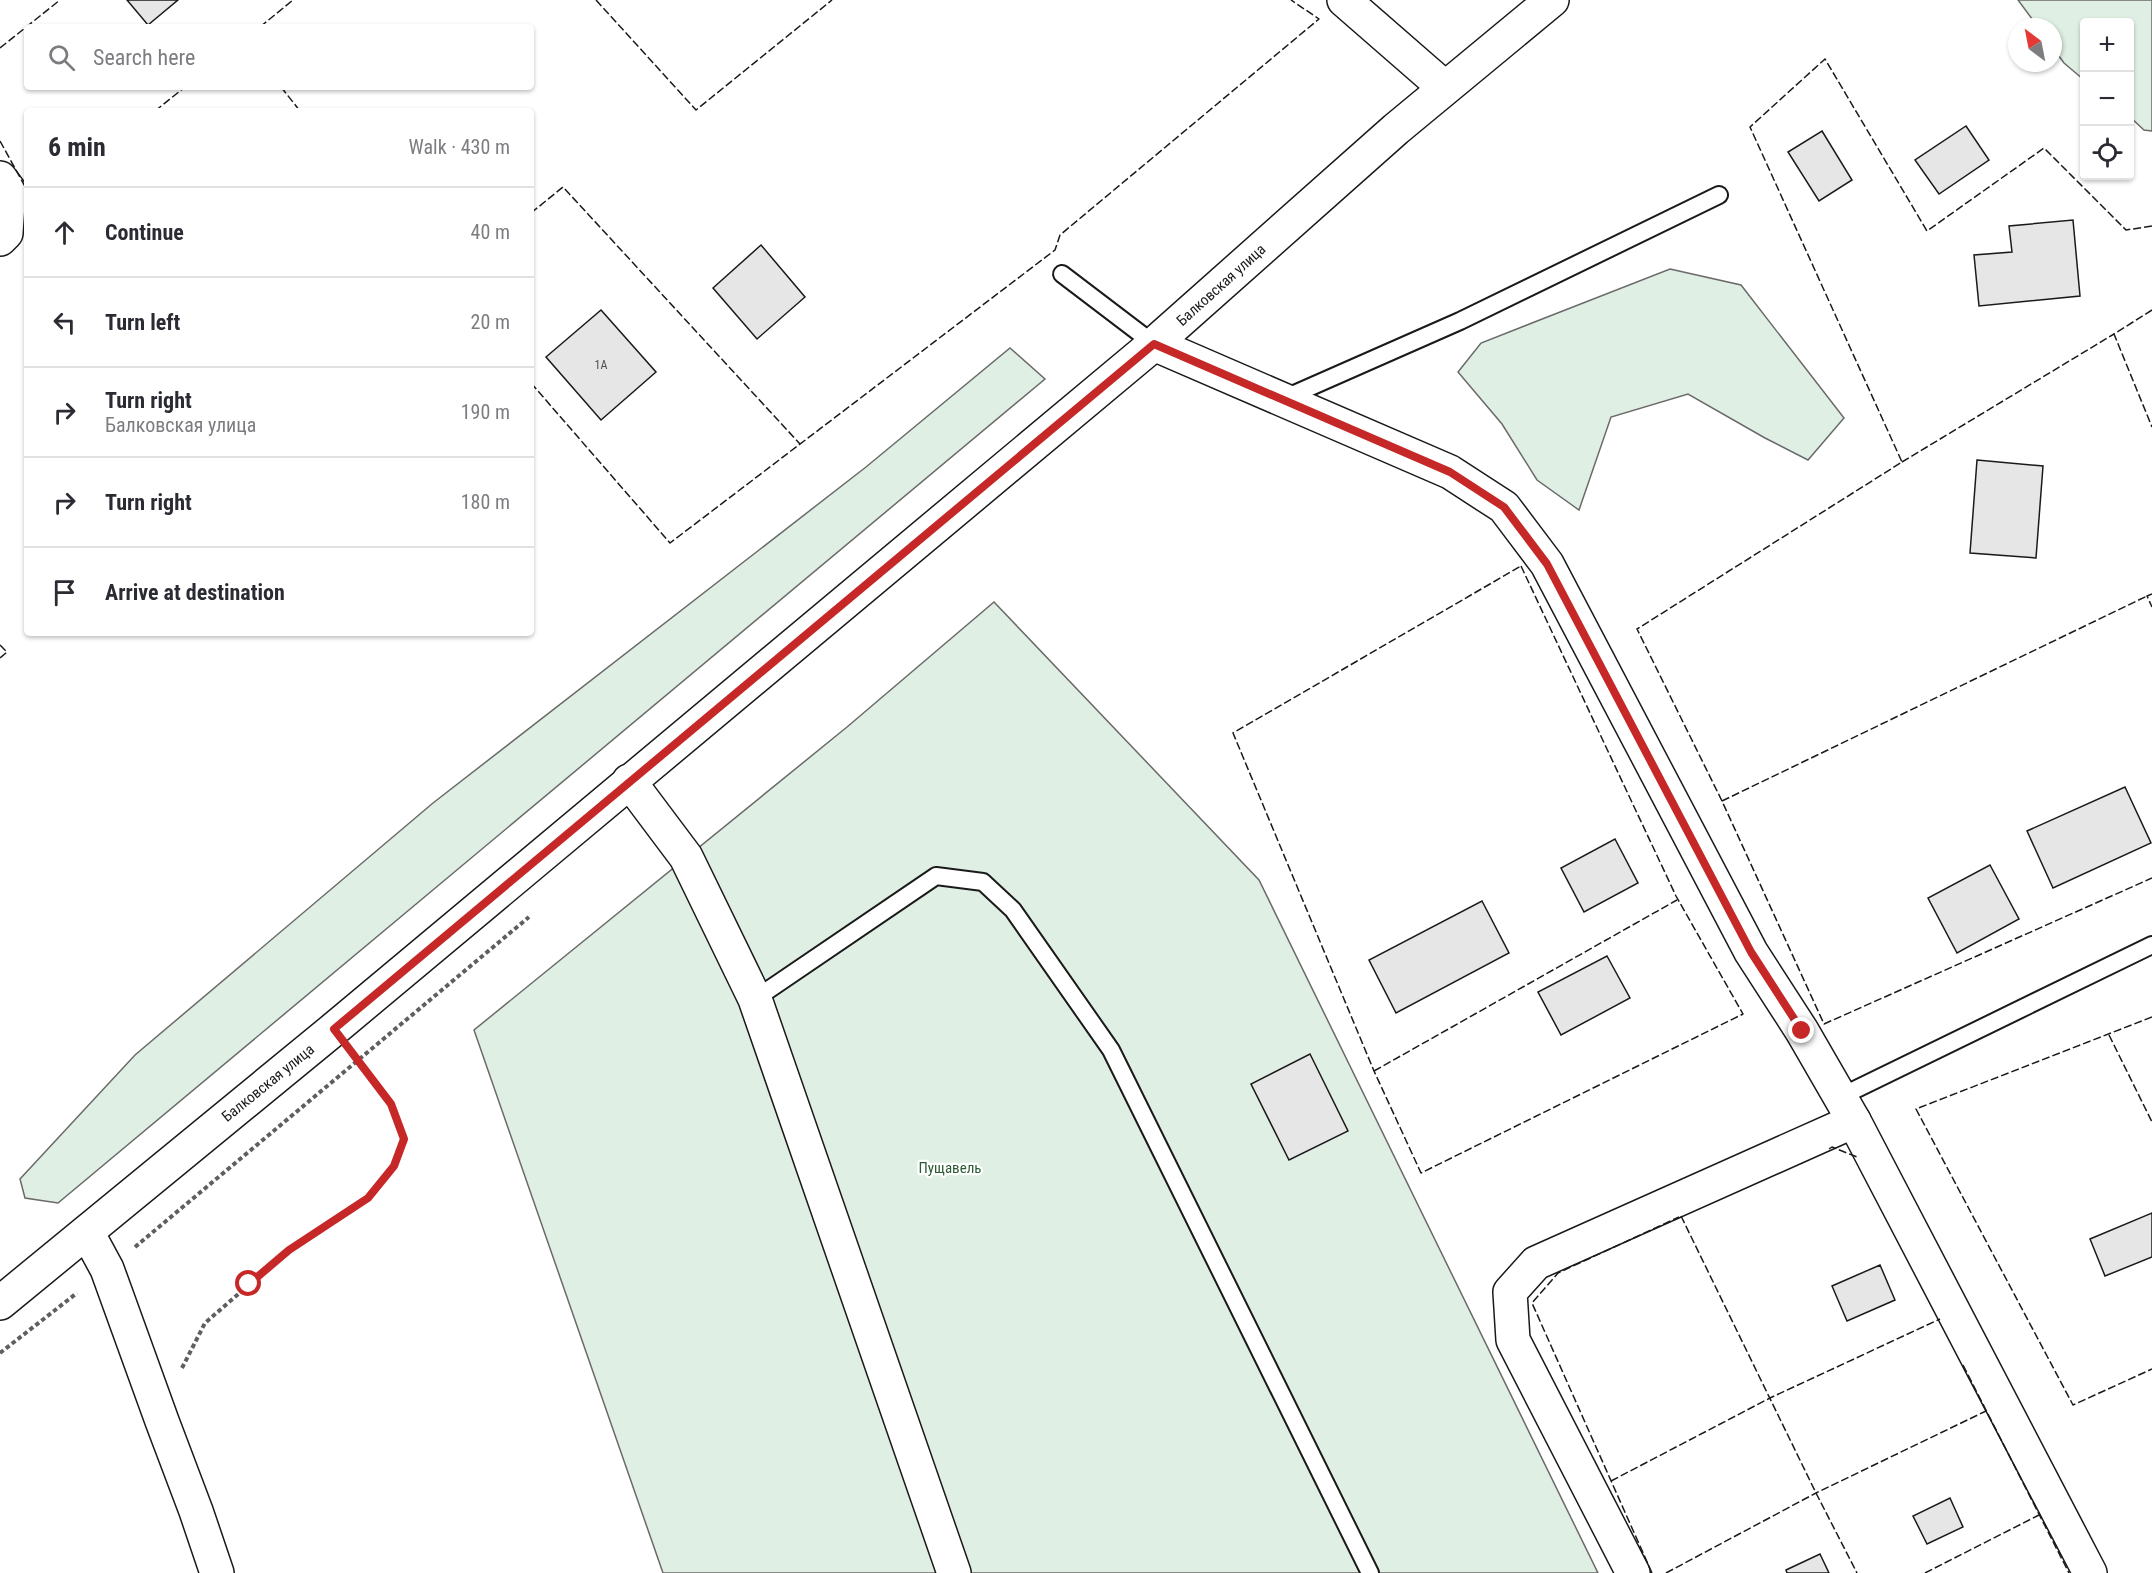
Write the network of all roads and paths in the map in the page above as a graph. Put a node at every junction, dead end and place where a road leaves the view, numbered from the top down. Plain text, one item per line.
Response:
1 (1344, 0) edge
2 (1552, 0) edge
3 (1445, 88) junction
4 (0, 178) edge
5 (1719, 195) dead end
6 (0, 239) edge
7 (1062, 274) dead end
8 (1154, 344) junction
9 (1282, 400) junction
10 (629, 782) junction
11 (2152, 945) edge
12 (755, 999) junction
13 (334, 1029) junction
14 (1847, 1109) junction
15 (87, 1232) junction
16 (0, 1303) edge
17 (162, 1421) junction
18 (217, 1573) edge
19 (954, 1573) edge
20 (1370, 1573) edge
21 (1633, 1573) edge
22 (2090, 1573) edge

1 - 3 street
2 - 3 street, Балковская улица
3 - 8 street, Балковская улица
4 - 6 street
5 - 9 lane
7 - 8 lane
8 - 9 street
8 - 10 street, Балковская улица
9 - 14 street
10 - 12 street
10 - 13 street, Балковская улица
11 - 14 lane
12 - 19 street
12 - 20 lane
13 - 15 street, Балковская улица
13 - 17 path
14 - 21 street
14 - 22 street
15 - 16 street, Балковская улица
15 - 17 street
17 - 18 street

